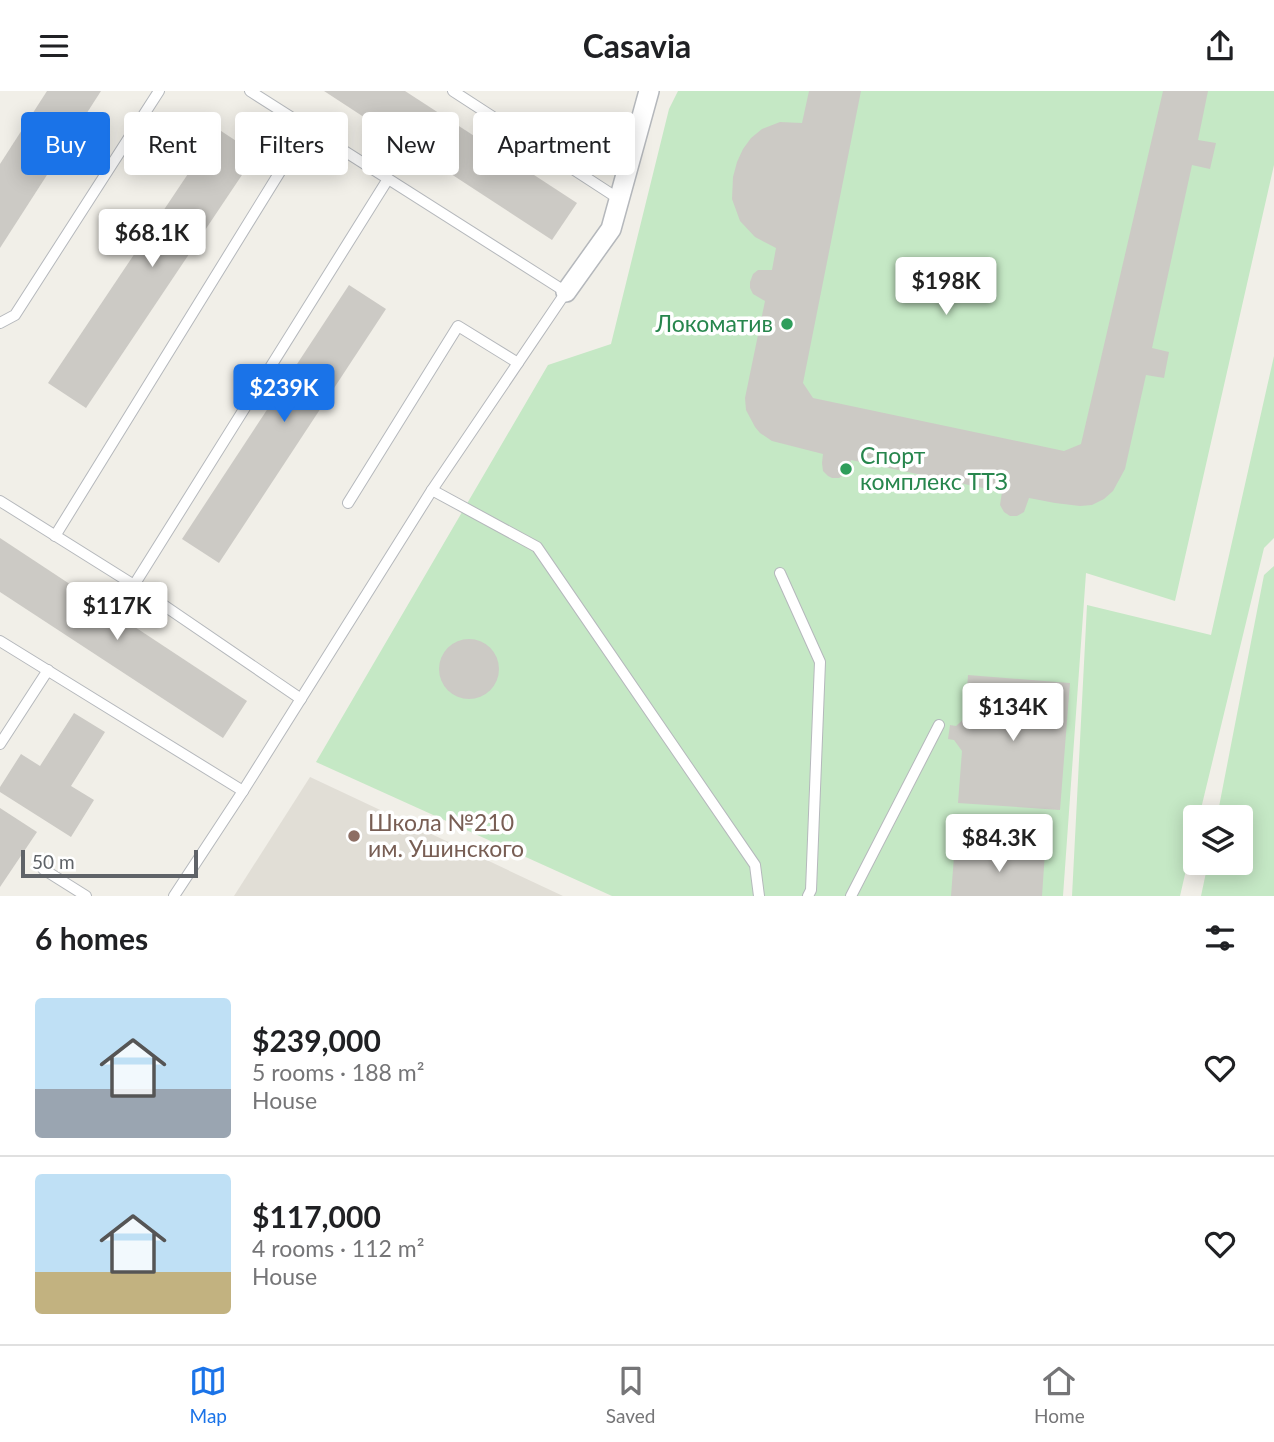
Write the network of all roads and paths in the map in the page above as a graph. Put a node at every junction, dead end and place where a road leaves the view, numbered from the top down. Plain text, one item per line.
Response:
1 (159, 91) edge
2 (250, 91) edge
3 (453, 91) edge
4 (649, 91) edge
5 (282, 112) edge
6 (348, 154) edge
7 (278, 175) edge
8 (388, 179) junction
9 (619, 199) junction
10 (566, 292) junction
11 (0, 323) edge
12 (518, 363) junction
13 (432, 490) junction
14 (0, 501) edge
15 (348, 503) dead end
16 (55, 535) junction
17 (780, 573) dead end
18 (134, 585) junction
19 (0, 641) edge
20 (48, 670) junction
21 (301, 699) junction
22 (939, 726) dead end
23 (0, 744) edge
24 (243, 791) junction
25 (43, 869) dead end
26 (86, 896) edge
27 (174, 896) edge
28 (759, 896) edge
29 (808, 896) edge
30 (851, 896) edge

1 - 11 lane
2 - 5 lane
3 - 9 lane
4 - 9 street
6 - 8 lane
7 - 16 lane
8 - 10 lane
8 - 18 lane
9 - 10 street
10 - 12 lane
12 - 13 lane
12 - 15 lane
13 - 21 lane
13 - 28 lane
14 - 16 lane
16 - 18 lane
17 - 29 lane
18 - 21 lane
19 - 20 lane
20 - 23 lane
20 - 24 lane
21 - 24 lane
22 - 30 lane
24 - 27 lane
25 - 26 lane

